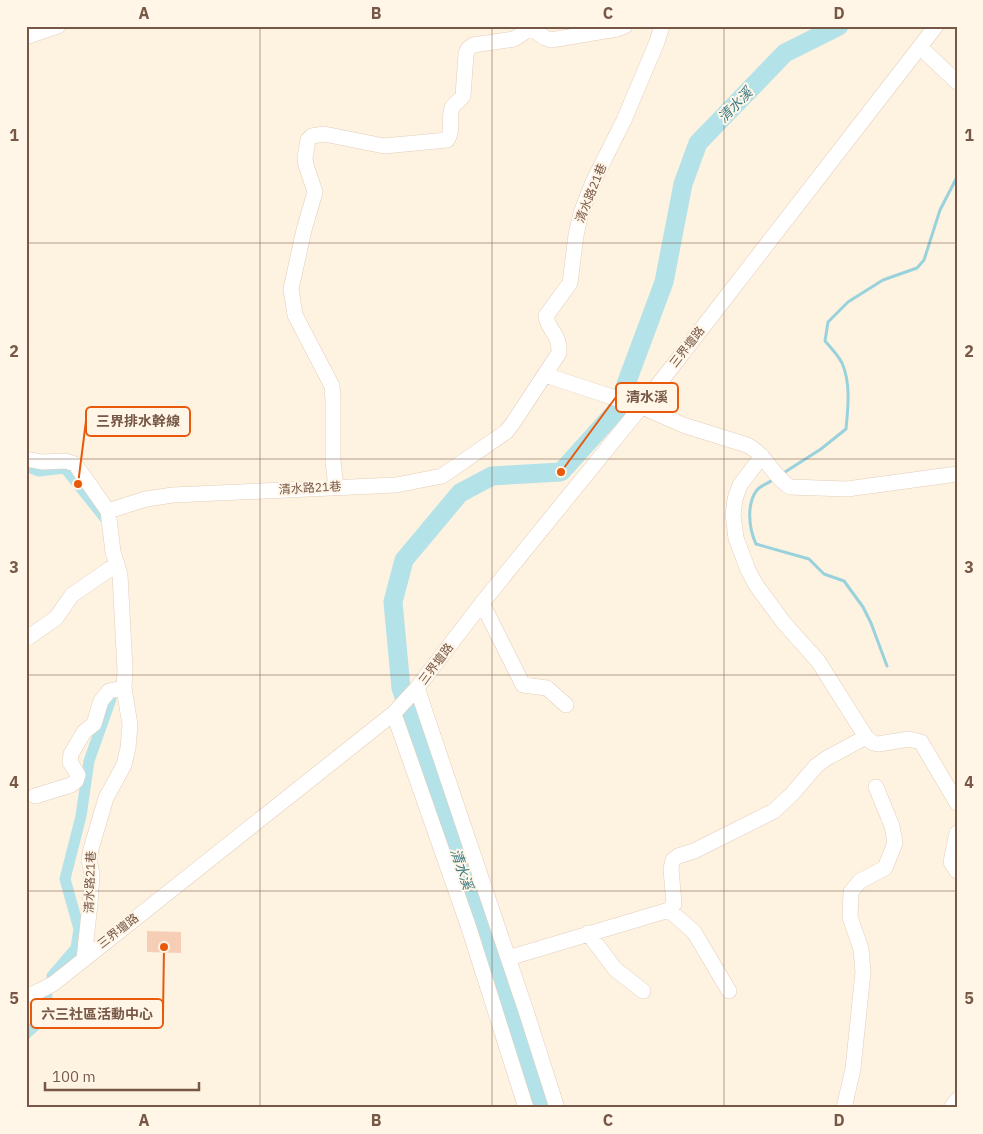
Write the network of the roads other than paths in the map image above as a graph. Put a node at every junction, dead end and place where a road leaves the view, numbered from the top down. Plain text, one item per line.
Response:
1 (58, 26) edge
2 (625, 26) edge
3 (662, 26) edge
4 (936, 26) edge
5 (530, 27) edge
6 (26, 37) edge
7 (920, 46) junction
8 (957, 82) edge
9 (545, 375) junction
10 (641, 407) junction
11 (762, 456) junction
12 (26, 459) edge
13 (957, 474) edge
14 (336, 487) junction
15 (108, 511) junction
16 (117, 564) junction
17 (482, 603) junction
18 (26, 639) edge
19 (124, 688) junction
20 (417, 688) junction
21 (566, 705) dead end
22 (394, 713) junction
23 (866, 738) junction
24 (876, 787) dead end
25 (35, 796) dead end
26 (957, 803) edge
27 (957, 833) edge
28 (957, 871) edge
29 (669, 910) junction
30 (588, 933) junction
31 (84, 958) junction
32 (508, 958) junction
33 (643, 991) dead end
34 (729, 991) dead end
35 (26, 995) edge
36 (957, 1100) edge
37 (526, 1108) edge
38 (557, 1108) edge
39 (844, 1108) edge
40 (952, 1108) edge

1 - 6 street
2 - 5 street
3 - 9 street, 清水路21巷
4 - 7 street, 三界壇路
5 - 14 street
7 - 8 street
7 - 10 street, 三界壇路
9 - 10 street
9 - 14 street, 清水路21巷
10 - 11 street
10 - 17 street, 三界壇路
11 - 13 street
11 - 23 street
12 - 15 street
14 - 15 street, 清水路21巷
15 - 16 street, 清水路21巷
16 - 18 street
16 - 19 street, 清水路21巷
17 - 20 street, 三界壇路
17 - 21 street
19 - 25 street
19 - 31 street, 清水路21巷
20 - 22 street, 三界壇路
20 - 32 street
22 - 31 street, 三界壇路
22 - 37 street
23 - 26 street
23 - 29 street
24 - 39 street
27 - 28 street
29 - 30 street
29 - 34 street
30 - 32 street
30 - 33 street
31 - 35 street, 三界壇路
32 - 38 street
36 - 40 street

